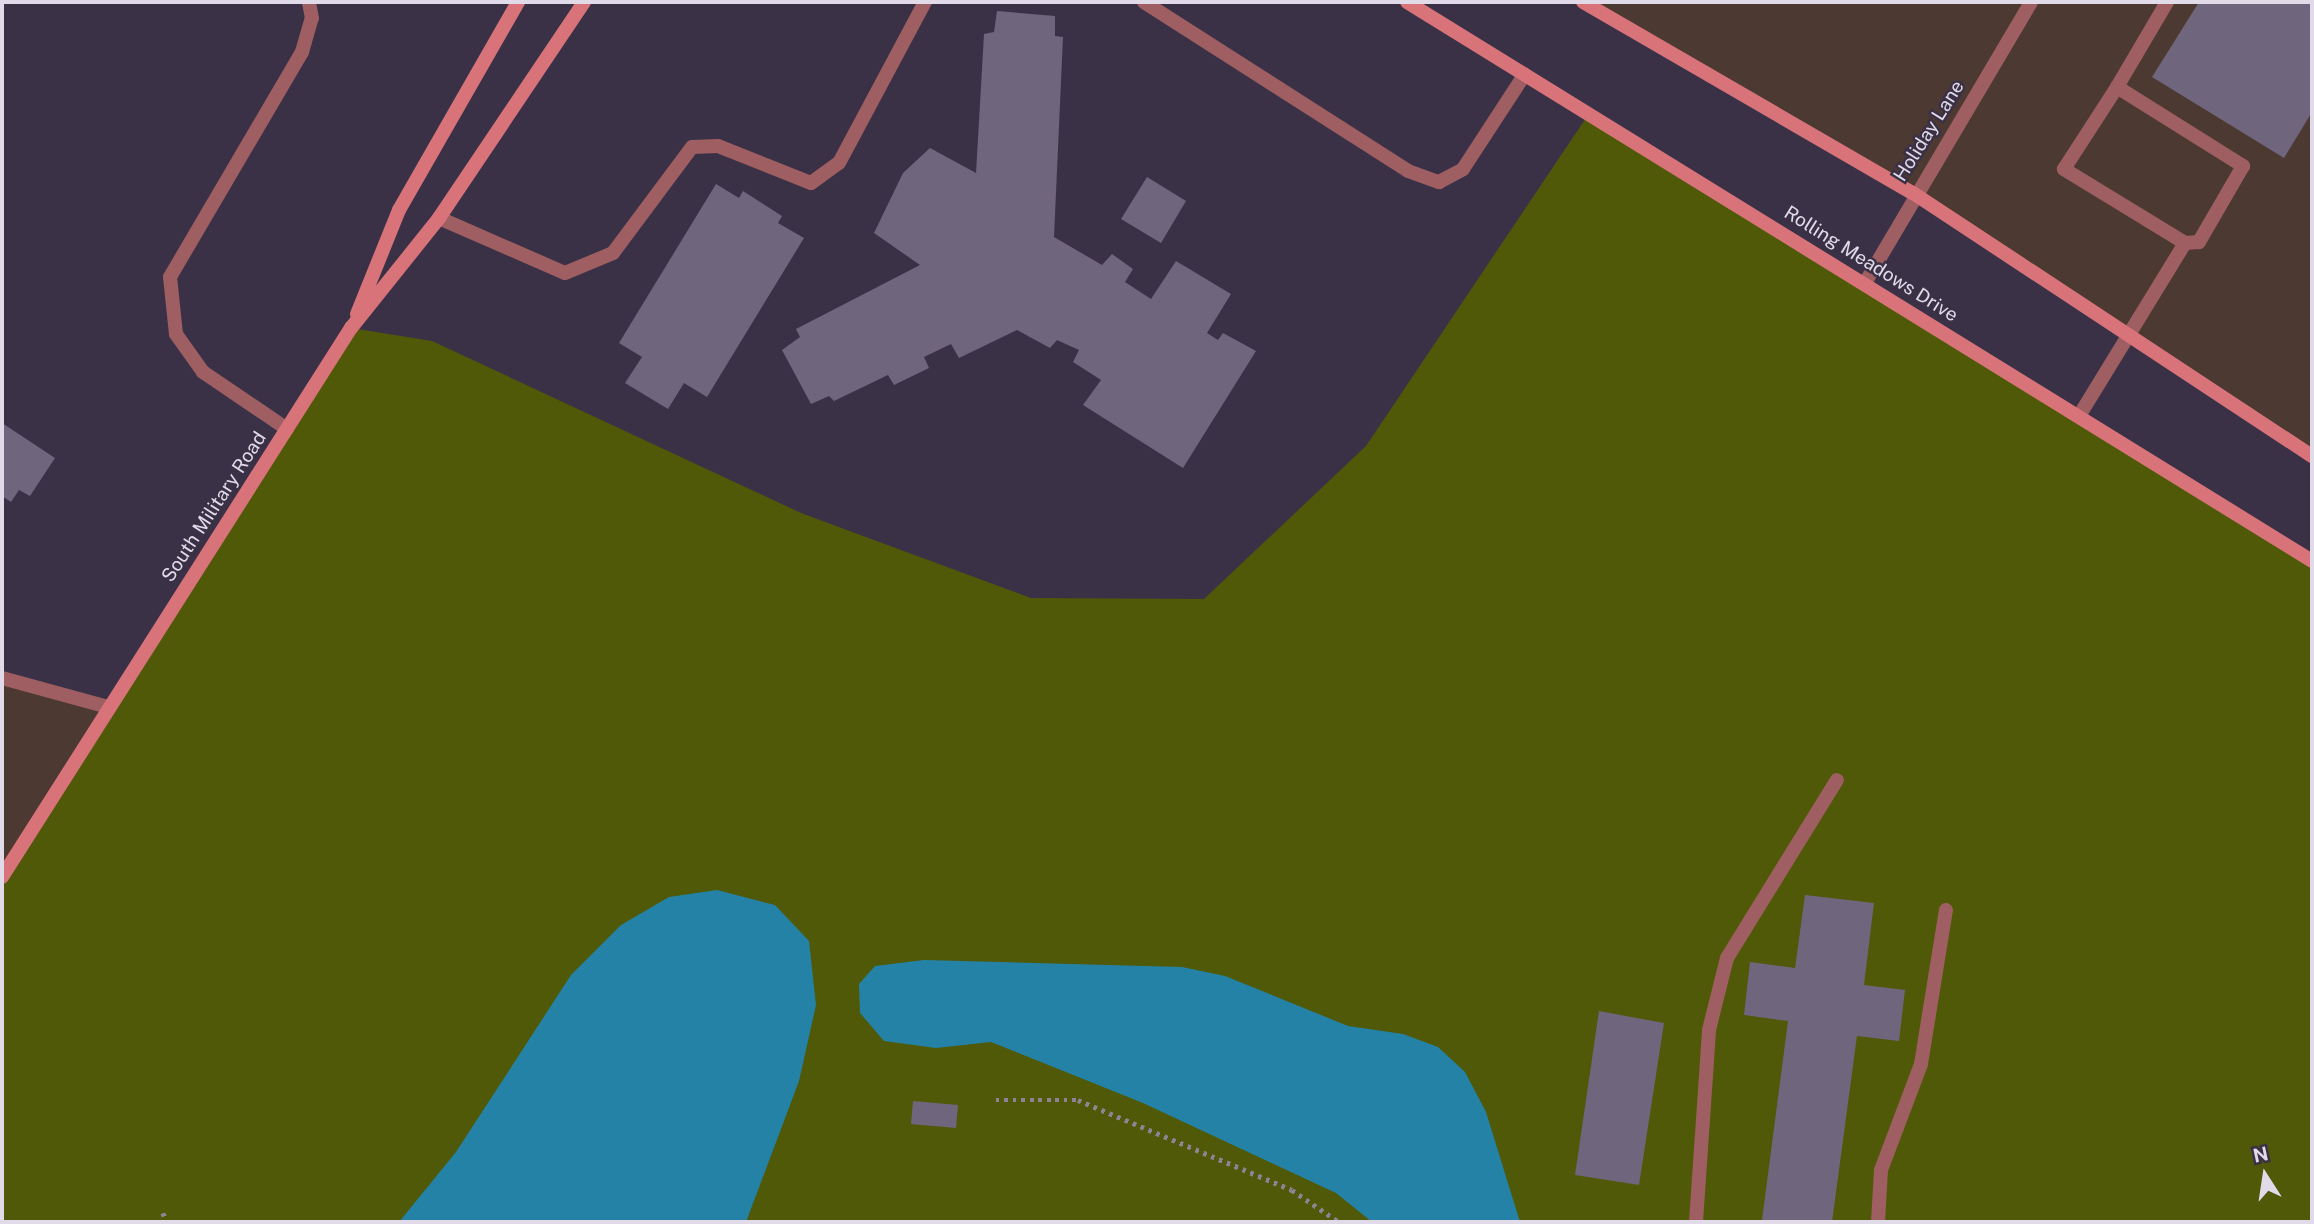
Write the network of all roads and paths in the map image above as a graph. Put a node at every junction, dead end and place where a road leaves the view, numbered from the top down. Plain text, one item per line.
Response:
1 (309, 2) edge
2 (518, 2) edge
3 (584, 2) edge
4 (925, 2) edge
5 (1407, 2) edge
6 (1583, 2) edge
7 (2031, 2) edge
8 (2167, 2) edge
9 (1148, 3) edge
10 (1525, 74) junction
11 (2117, 87) junction
12 (1913, 193) junction
13 (439, 218) junction
14 (2185, 243) junction
15 (1865, 283) junction
16 (351, 328) junction
17 (2129, 335) junction
18 (2079, 416) junction
19 (287, 429) junction
20 (2312, 456) edge
21 (2312, 561) edge
22 (2, 678) edge
23 (108, 707) junction
24 (1837, 780) dead end
25 (2, 877) edge
26 (1946, 910) dead end
27 (996, 1100) dead end
28 (163, 1213) dead end
29 (167, 1222) edge
30 (1339, 1222) edge
31 (1696, 1222) edge
32 (1878, 1222) edge

1 - 19 street
2 - 16 main road, South Military Road
3 - 13 main road, South Military Road
4 - 13 street
5 - 10 main road, Rolling Meadows Drive
6 - 12 main road
7 - 12 street, Holiday Lane
8 - 11 street
9 - 10 street
10 - 15 main road, Rolling Meadows Drive
11 - 14 street
11 - 14 street
12 - 15 street, Holiday Lane
12 - 17 main road
13 - 16 main road, South Military Road
14 - 17 street
15 - 18 main road, Rolling Meadows Drive
16 - 19 main road, South Military Road
17 - 18 street
17 - 20 main road
18 - 21 main road, Rolling Meadows Drive
19 - 23 main road, South Military Road
22 - 23 street
23 - 25 main road, South Military Road
24 - 31 street
26 - 32 street
27 - 30 path
28 - 29 path

